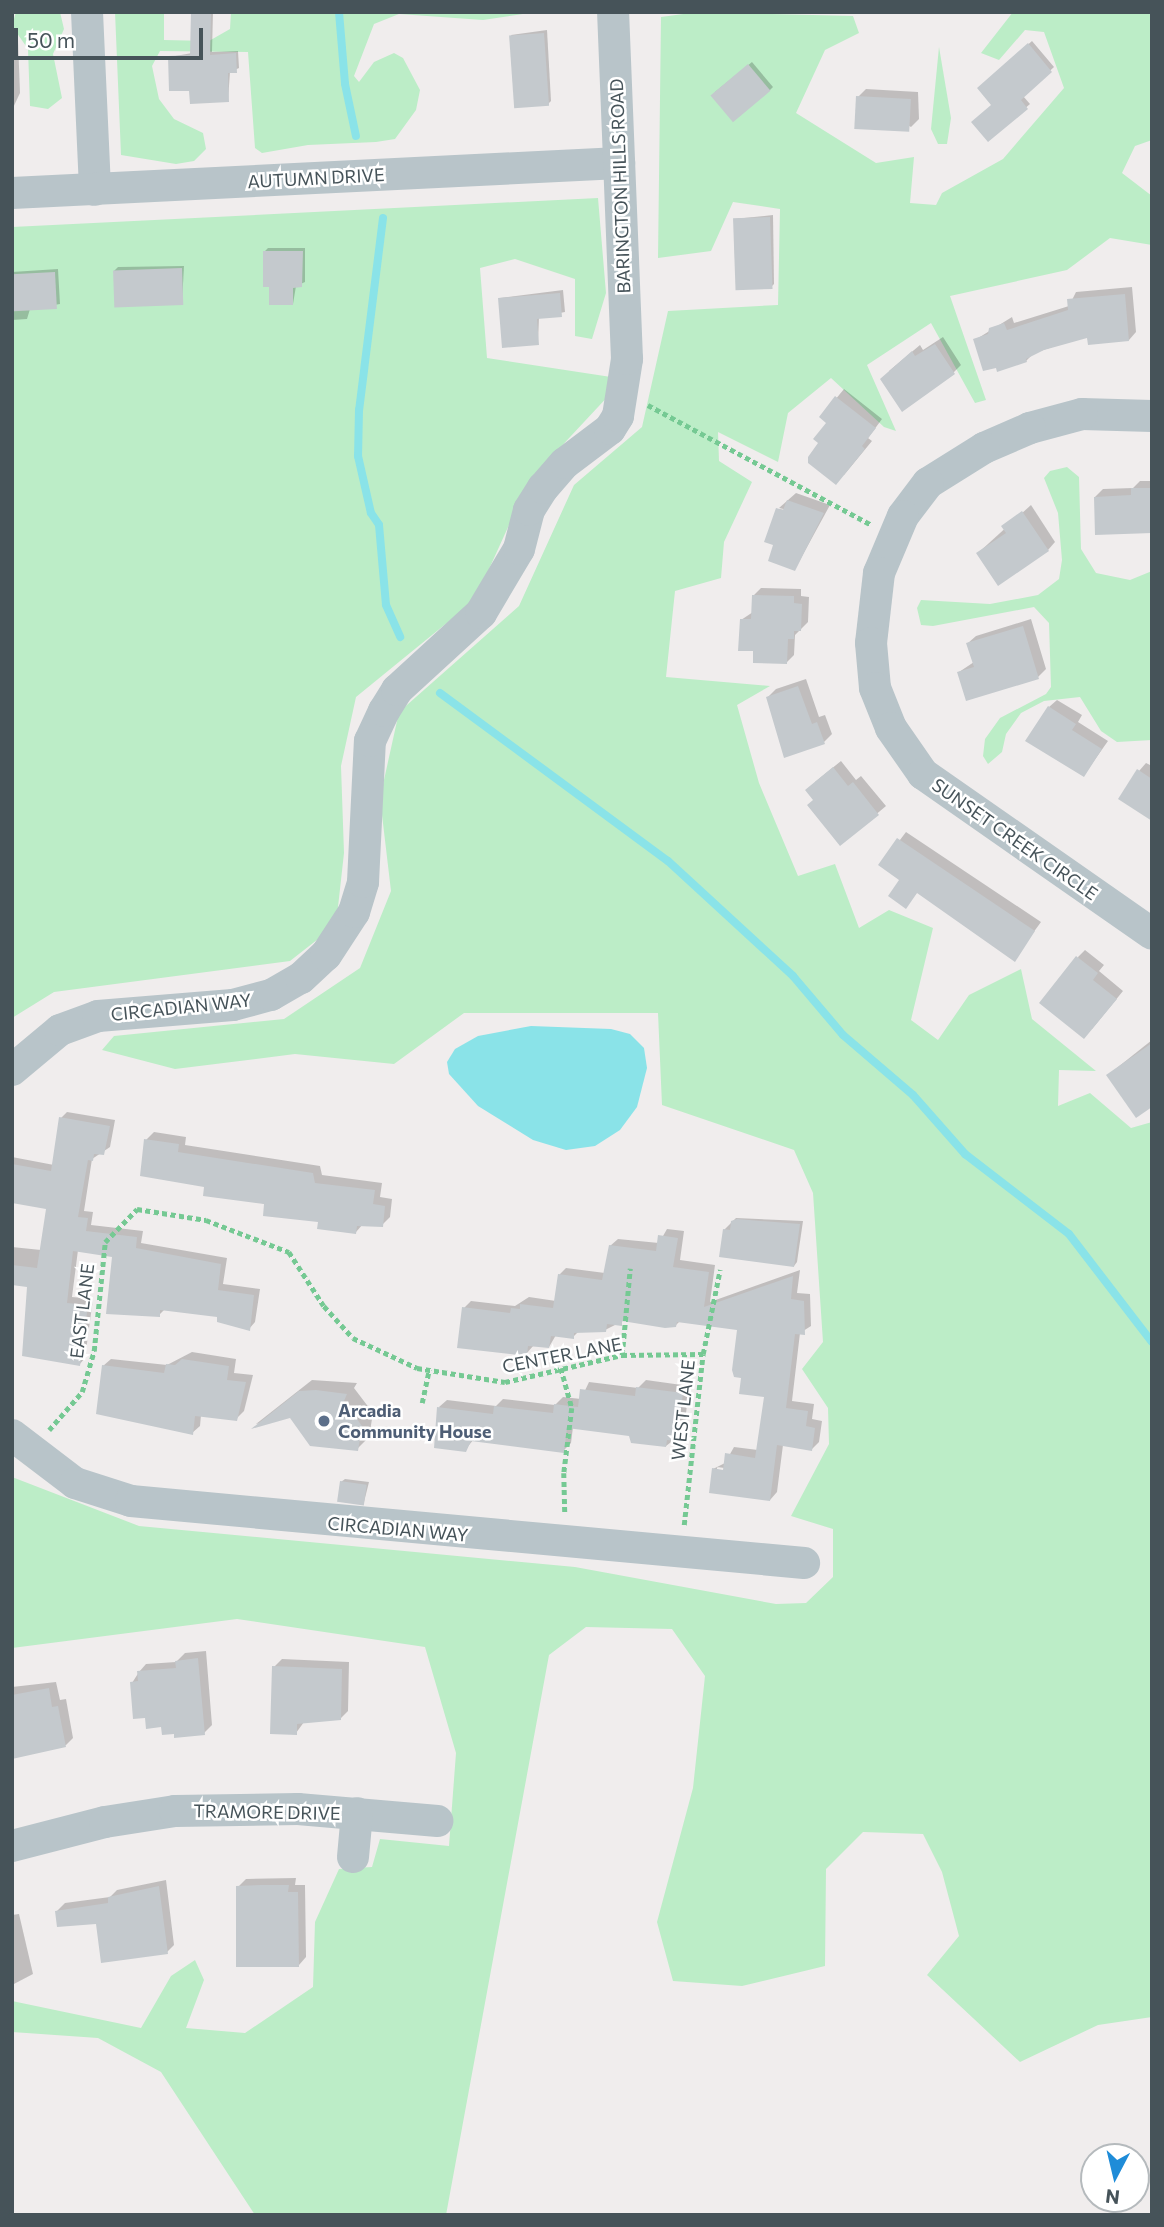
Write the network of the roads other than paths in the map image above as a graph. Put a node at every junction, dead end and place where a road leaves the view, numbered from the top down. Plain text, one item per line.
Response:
1 (87, 12) edge
2 (614, 12) edge
3 (619, 163) junction
4 (95, 190) junction
5 (12, 193) edge
6 (627, 359) joint
7 (1152, 416) edge
8 (1152, 934) edge
9 (12, 1070) edge
10 (21, 1444) edge
11 (804, 1563) dead end
12 (357, 1813) junction
13 (437, 1821) dead end
14 (12, 1846) edge
15 (353, 1857) dead end

1 - 4 street
2 - 3 street, BARINGTON HILLS ROAD
3 - 4 street, AUTUMN DRIVE
3 - 6 street, BARINGTON HILLS ROAD
4 - 5 street, AUTUMN DRIVE
6 - 9 street, CIRCADIAN WAY
7 - 8 street, SUNSET CREEK CIRCLE
10 - 11 street, CIRCADIAN WAY
12 - 13 street, TRAMORE DRIVE
12 - 14 street, TRAMORE DRIVE
12 - 15 street, TRAMORE DRIVE

